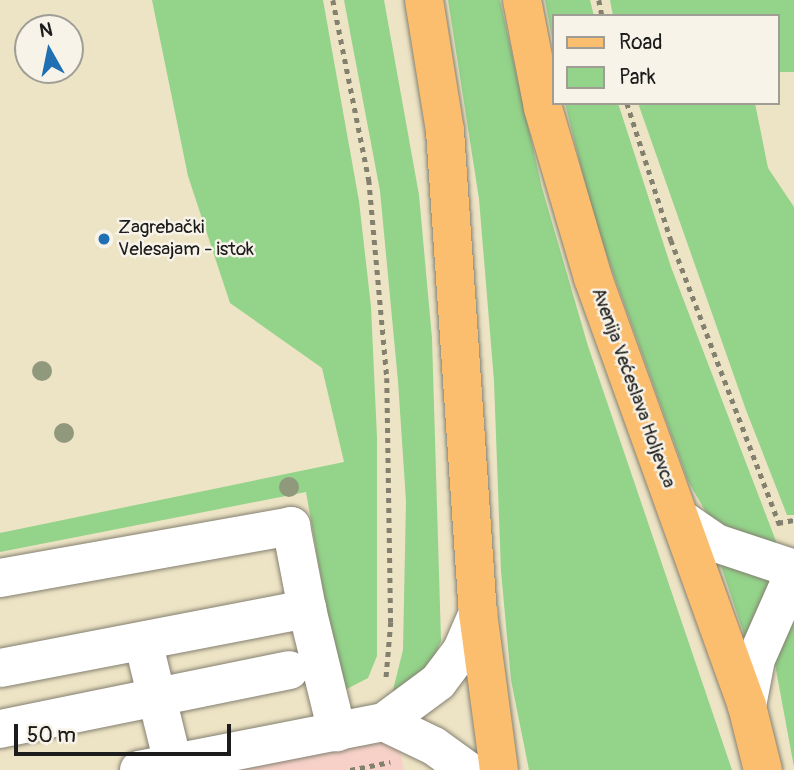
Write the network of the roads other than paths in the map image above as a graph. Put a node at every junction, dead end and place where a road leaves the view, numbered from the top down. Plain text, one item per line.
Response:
1 (424, 0) edge
2 (522, 0) edge
3 (681, 519) junction
4 (794, 571) edge
5 (0, 578) edge
6 (307, 609) junction
7 (478, 613) junction
8 (143, 641) junction
9 (0, 668) edge
10 (289, 670) dead end
11 (158, 697) junction
12 (385, 704) junction
13 (747, 706) junction
14 (0, 729) edge
15 (337, 732) junction
16 (156, 767) edge
17 (467, 770) edge
18 (499, 770) edge
19 (763, 770) edge

1 - 7 main road
2 - 3 main road, Avenija Većeslava Holjevca
3 - 4 street
3 - 13 main road, Avenija Većeslava Holjevca
4 - 13 street
5 - 6 street
6 - 8 street
6 - 15 street
7 - 12 street
7 - 18 main road
8 - 9 street
8 - 11 street
10 - 11 street
11 - 14 street
11 - 16 street
12 - 15 street
12 - 17 street
13 - 19 main road, Avenija Većeslava Holjevca
15 - 16 street

